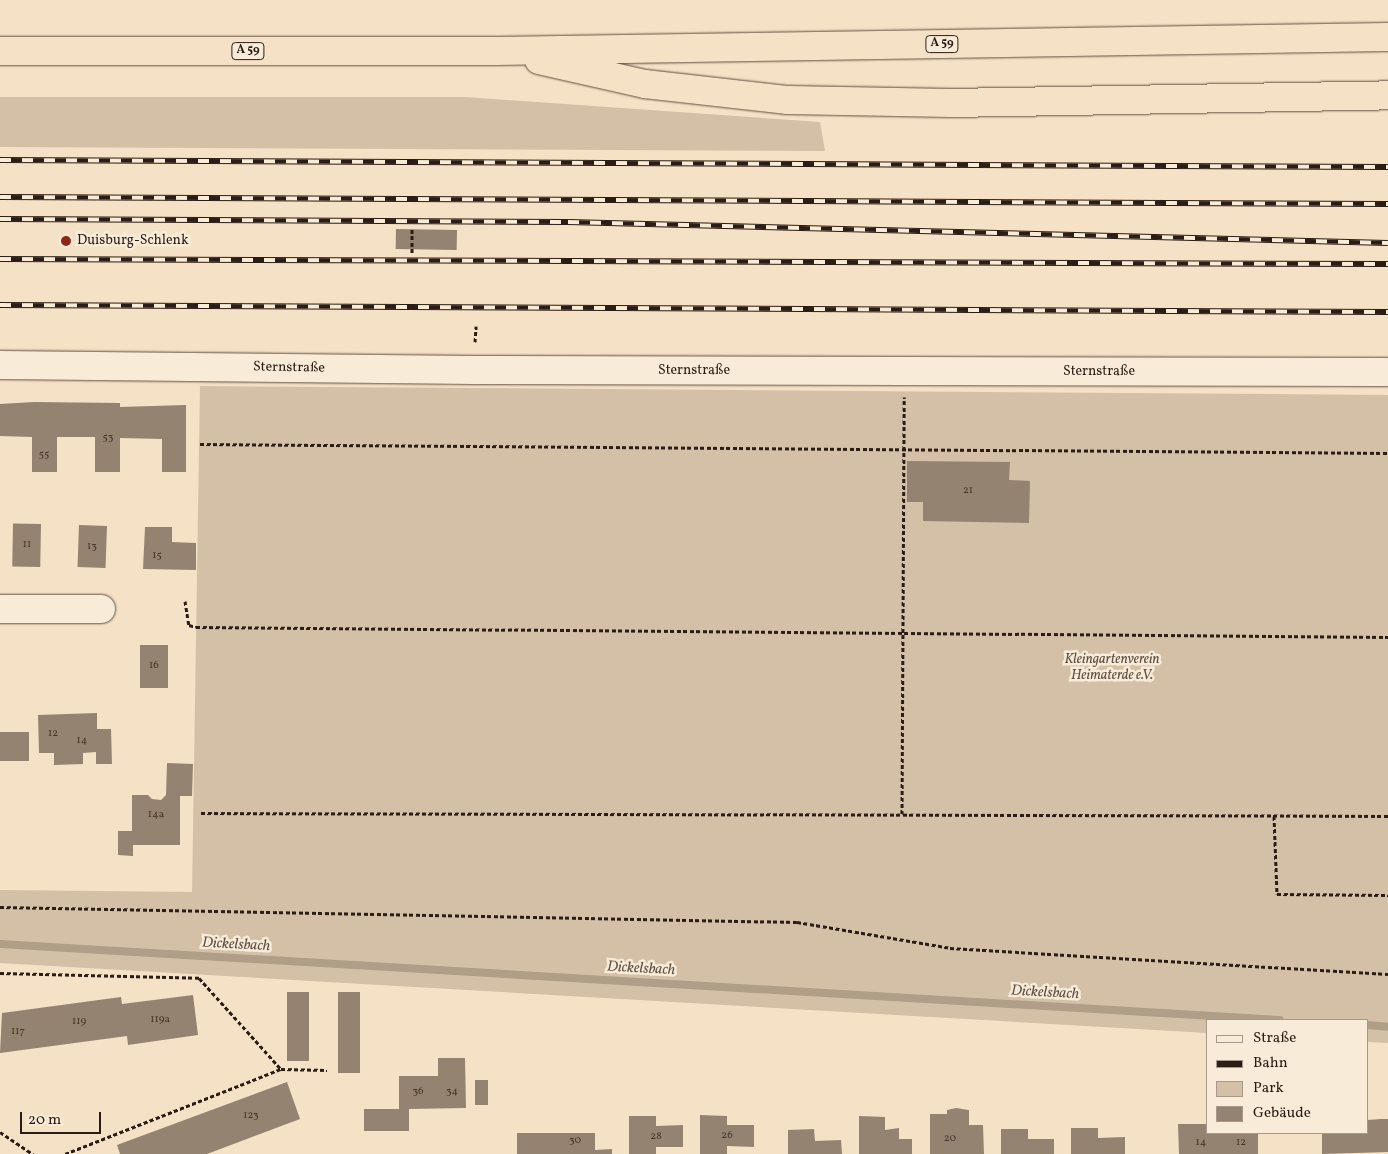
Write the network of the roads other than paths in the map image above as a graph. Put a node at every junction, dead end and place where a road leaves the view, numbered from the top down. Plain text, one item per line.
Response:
1 (1388, 37) edge
2 (0, 51) edge
3 (496, 51) junction
4 (1388, 96) edge
5 (0, 365) edge
6 (1388, 372) edge
7 (0, 609) edge
8 (101, 609) dead end

1 - 3 highway, A 59
2 - 3 highway, A 59
3 - 4 highway
5 - 6 street, Sternstraße
7 - 8 street

